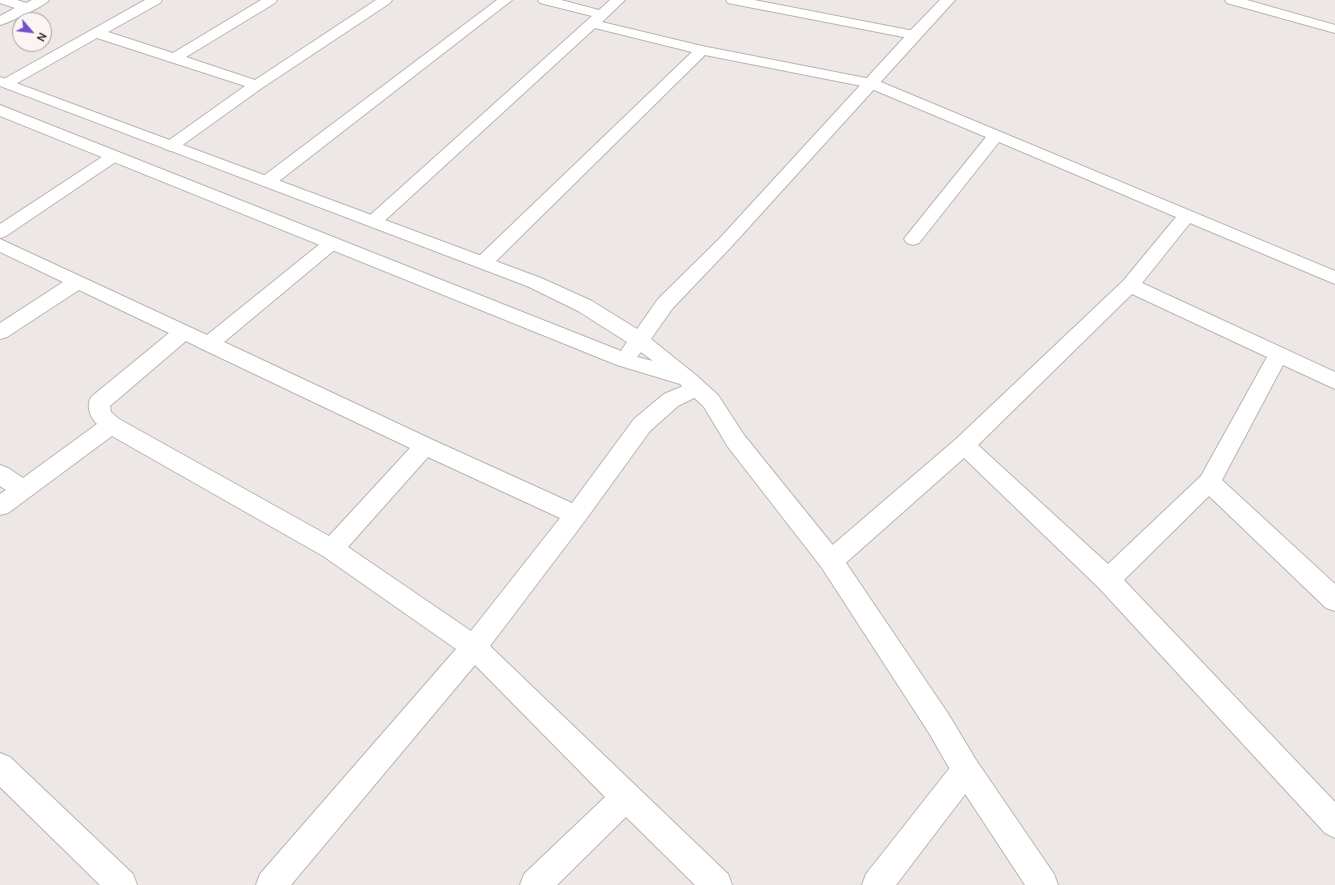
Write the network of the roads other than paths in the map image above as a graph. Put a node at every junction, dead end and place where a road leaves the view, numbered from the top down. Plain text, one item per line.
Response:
1 (4, 0) edge
2 (42, 0) edge
3 (155, 0) edge
4 (270, 0) edge
5 (385, 0) edge
6 (505, 0) edge
7 (545, 0) edge
8 (618, 0) edge
9 (733, 0) edge
10 (948, 0) edge
11 (1232, 0) edge
12 (27, 8) junction
13 (597, 19) junction
14 (0, 21) edge
15 (1335, 29) edge
16 (96, 33) junction
17 (914, 35) junction
18 (702, 50) junction
19 (175, 58) junction
20 (4, 82) edge
21 (871, 83) junction
22 (257, 85) junction
23 (0, 110) edge
24 (996, 135) junction
25 (171, 146) junction
26 (114, 156) junction
27 (268, 181) junction
28 (1187, 215) junction
29 (374, 221) junction
30 (0, 232) edge
31 (913, 239) dead end
32 (332, 243) junction
33 (0, 245) edge
34 (484, 262) junction
35 (1335, 278) edge
36 (78, 282) junction
37 (1130, 285) junction
38 (0, 332) edge
39 (184, 332) junction
40 (640, 340) junction
41 (209, 344) junction
42 (1279, 354) junction
43 (624, 360) junction
44 (1335, 381) edge
45 (693, 384) junction
46 (111, 425) junction
47 (964, 445) junction
48 (425, 446) junction
49 (0, 474) edge
50 (1209, 482) junction
51 (22, 490) junction
52 (0, 506) edge
53 (576, 515) junction
54 (332, 549) junction
55 (831, 561) junction
56 (1108, 580) junction
57 (1335, 600) edge
58 (474, 647) junction
59 (0, 767) edge
60 (966, 770) junction
61 (626, 797) junction
62 (1335, 823) edge
63 (122, 885) edge
64 (271, 885) edge
65 (535, 885) edge
66 (717, 885) edge
67 (877, 885) edge
68 (1043, 885) edge

1 - 12 street
2 - 12 street
3 - 16 street
4 - 19 street
5 - 22 street
6 - 27 street
7 - 13 street
8 - 13 street
9 - 17 street
10 - 17 street
11 - 15 street
12 - 14 street
13 - 18 street
13 - 29 street
16 - 19 street
16 - 20 street
17 - 21 street
18 - 21 street
18 - 34 street
19 - 22 street
20 - 25 street
21 - 24 street
21 - 40 street
22 - 25 street
23 - 26 street
24 - 28 street
24 - 31 street
25 - 27 street
26 - 30 street
26 - 32 street
27 - 29 street
28 - 35 street
28 - 37 street
29 - 34 street
32 - 41 street
32 - 43 street
33 - 36 street
34 - 40 street
36 - 38 street
36 - 39 street
37 - 42 street
37 - 47 street
39 - 41 street
39 - 46 street
40 - 43 street
40 - 45 street
41 - 48 street
42 - 44 street
42 - 50 street
43 - 45 street
45 - 53 street
45 - 55 street
46 - 51 street
46 - 54 street
47 - 55 street
47 - 56 street
48 - 53 street
48 - 54 street
49 - 51 street
50 - 56 street
50 - 57 street
51 - 52 street
53 - 58 street
54 - 58 street
55 - 60 street
56 - 62 street
58 - 61 street
58 - 64 street
59 - 63 street
60 - 67 street
60 - 68 street
61 - 65 street
61 - 66 street

